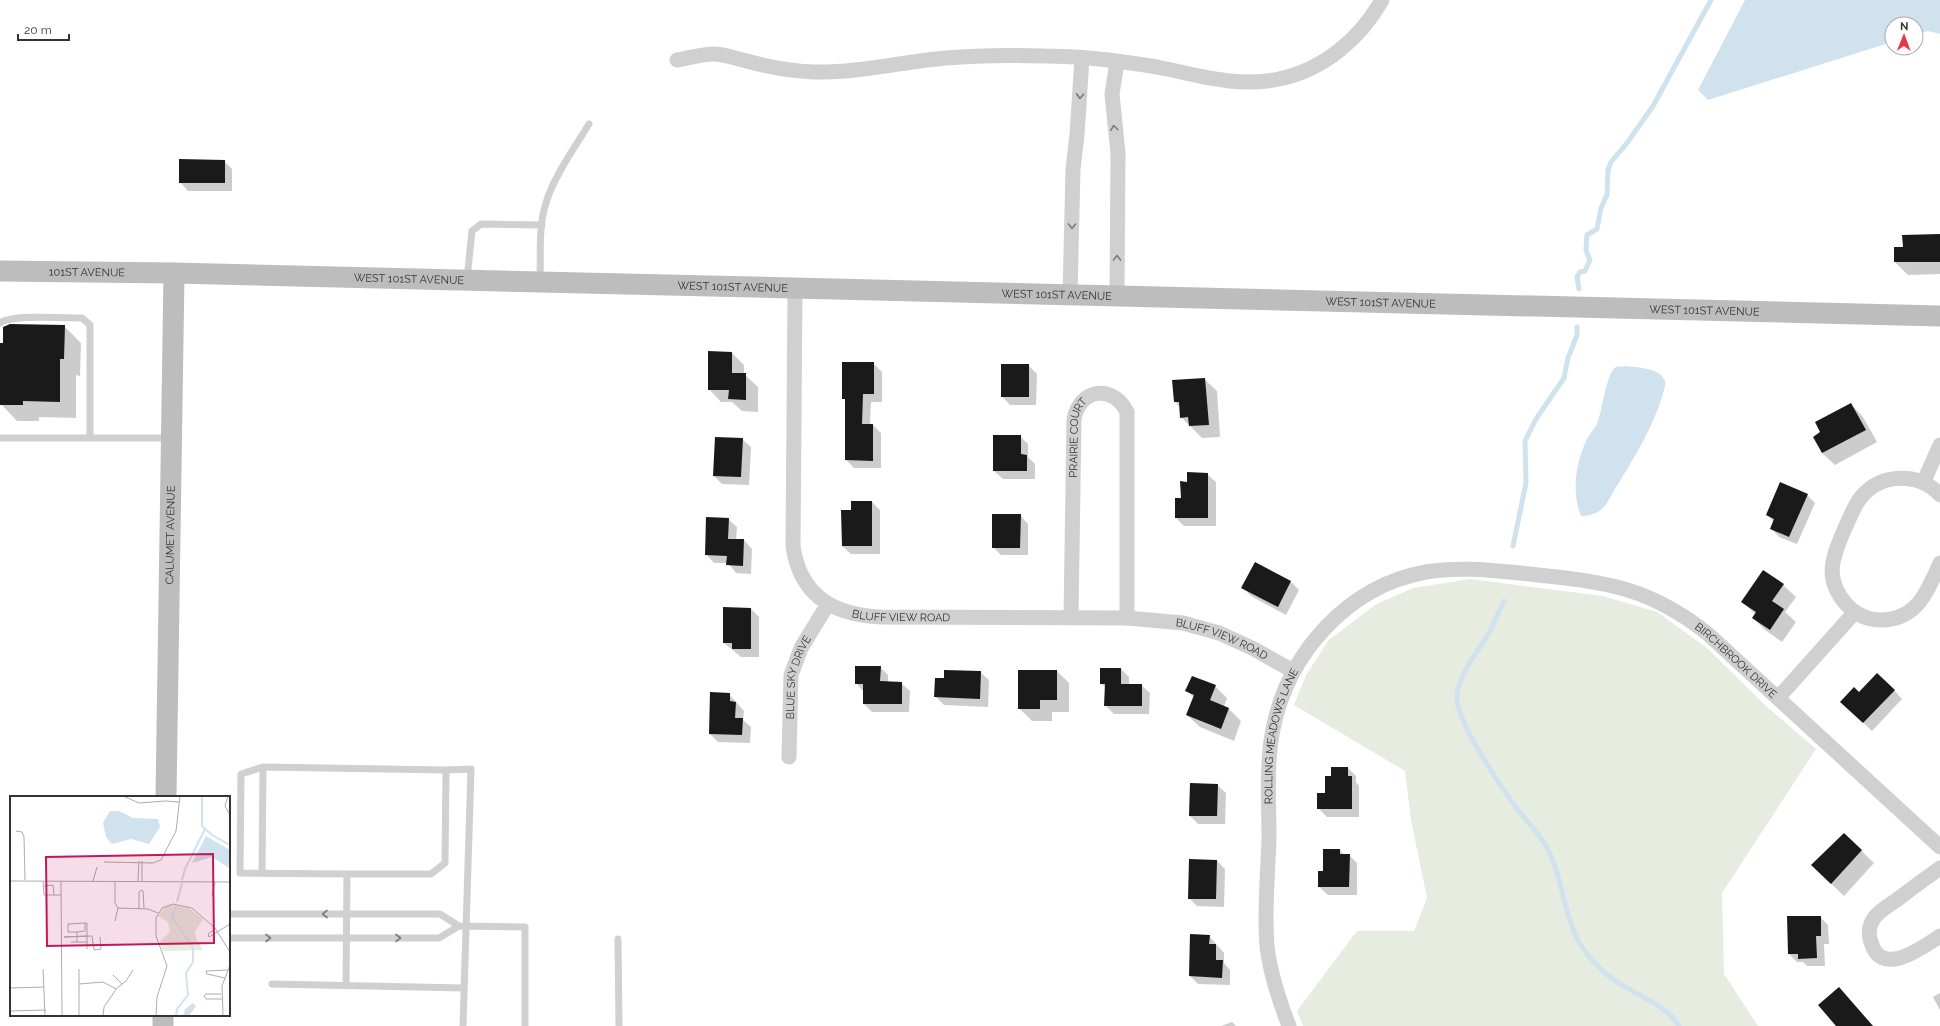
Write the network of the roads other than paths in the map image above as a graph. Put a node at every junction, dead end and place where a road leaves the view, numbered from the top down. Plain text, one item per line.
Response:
1 (1382, 0) edge
2 (1082, 58) junction
3 (677, 60) dead end
4 (1117, 62) junction
5 (589, 124) dead end
6 (542, 225) junction
7 (0, 271) edge
8 (174, 273) junction
9 (466, 281) junction
10 (540, 283) junction
11 (795, 289) junction
12 (1070, 296) junction
13 (1117, 297) junction
14 (1940, 316) edge
15 (0, 323) edge
16 (0, 438) edge
17 (90, 438) junction
18 (171, 438) junction
19 (1940, 445) edge
20 (1923, 483) junction
21 (1940, 495) edge
22 (1940, 563) edge
23 (1484, 570) joint
24 (828, 604) junction
25 (1855, 612) junction
26 (1071, 618) junction
27 (1127, 618) junction
28 (1293, 671) junction
29 (1778, 698) junction
30 (789, 757) dead end
31 (263, 767) junction
32 (446, 770) junction
33 (166, 796) edge
34 (1940, 847) edge
35 (1940, 868) edge
36 (262, 873) junction
37 (347, 874) junction
38 (230, 914) edge
39 (347, 914) junction
40 (462, 926) junction
41 (1940, 936) edge
42 (230, 938) edge
43 (347, 938) junction
44 (618, 939) dead end
45 (272, 984) dead end
46 (346, 986) junction
47 (464, 988) junction
48 (463, 1026) edge
49 (525, 1026) edge
50 (619, 1026) edge
51 (1289, 1026) edge

1 - 4 street
2 - 3 street
2 - 4 street
2 -> 12 street
13 -> 4 street
5 - 6 lane
6 - 9 lane
6 - 10 lane
7 - 8 street, 101ST AVENUE
8 - 9 street, WEST 101ST AVENUE
8 - 18 street, CALUMET AVENUE
9 - 10 street, WEST 101ST AVENUE
10 - 11 street, WEST 101ST AVENUE
11 - 12 street, WEST 101ST AVENUE
11 - 24 street, BLUFF VIEW ROAD
12 - 13 street, WEST 101ST AVENUE
13 - 14 street, WEST 101ST AVENUE
15 - 17 lane
16 - 17 lane
17 - 18 lane
18 - 33 street, CALUMET AVENUE
19 - 20 street
20 - 21 street
20 - 25 street
22 - 25 street
23 - 28 street, ROLLING MEADOWS LANE
23 - 29 street, BIRCHBROOK DRIVE
24 - 26 street, BLUFF VIEW ROAD
24 - 30 street, BLUE SKY DRIVE
25 - 29 street
26 - 27 street, BLUFF VIEW ROAD
26 - 27 street, PRAIRIE COURT
27 - 28 street, BLUFF VIEW ROAD
28 - 51 street, ROLLING MEADOWS LANE
29 - 34 street, BIRCHBROOK DRIVE
31 - 32 lane
31 - 36 lane
31 - 36 lane
32 - 37 lane
32 - 40 lane
35 - 41 street
36 - 37 lane
37 - 39 lane
39 -> 38 lane
39 - 40 lane
39 - 43 lane
43 -> 40 lane
40 - 47 lane
40 - 49 lane
42 -> 43 lane
43 - 46 lane
44 - 50 lane
45 - 46 lane
46 - 47 lane
47 - 48 lane

